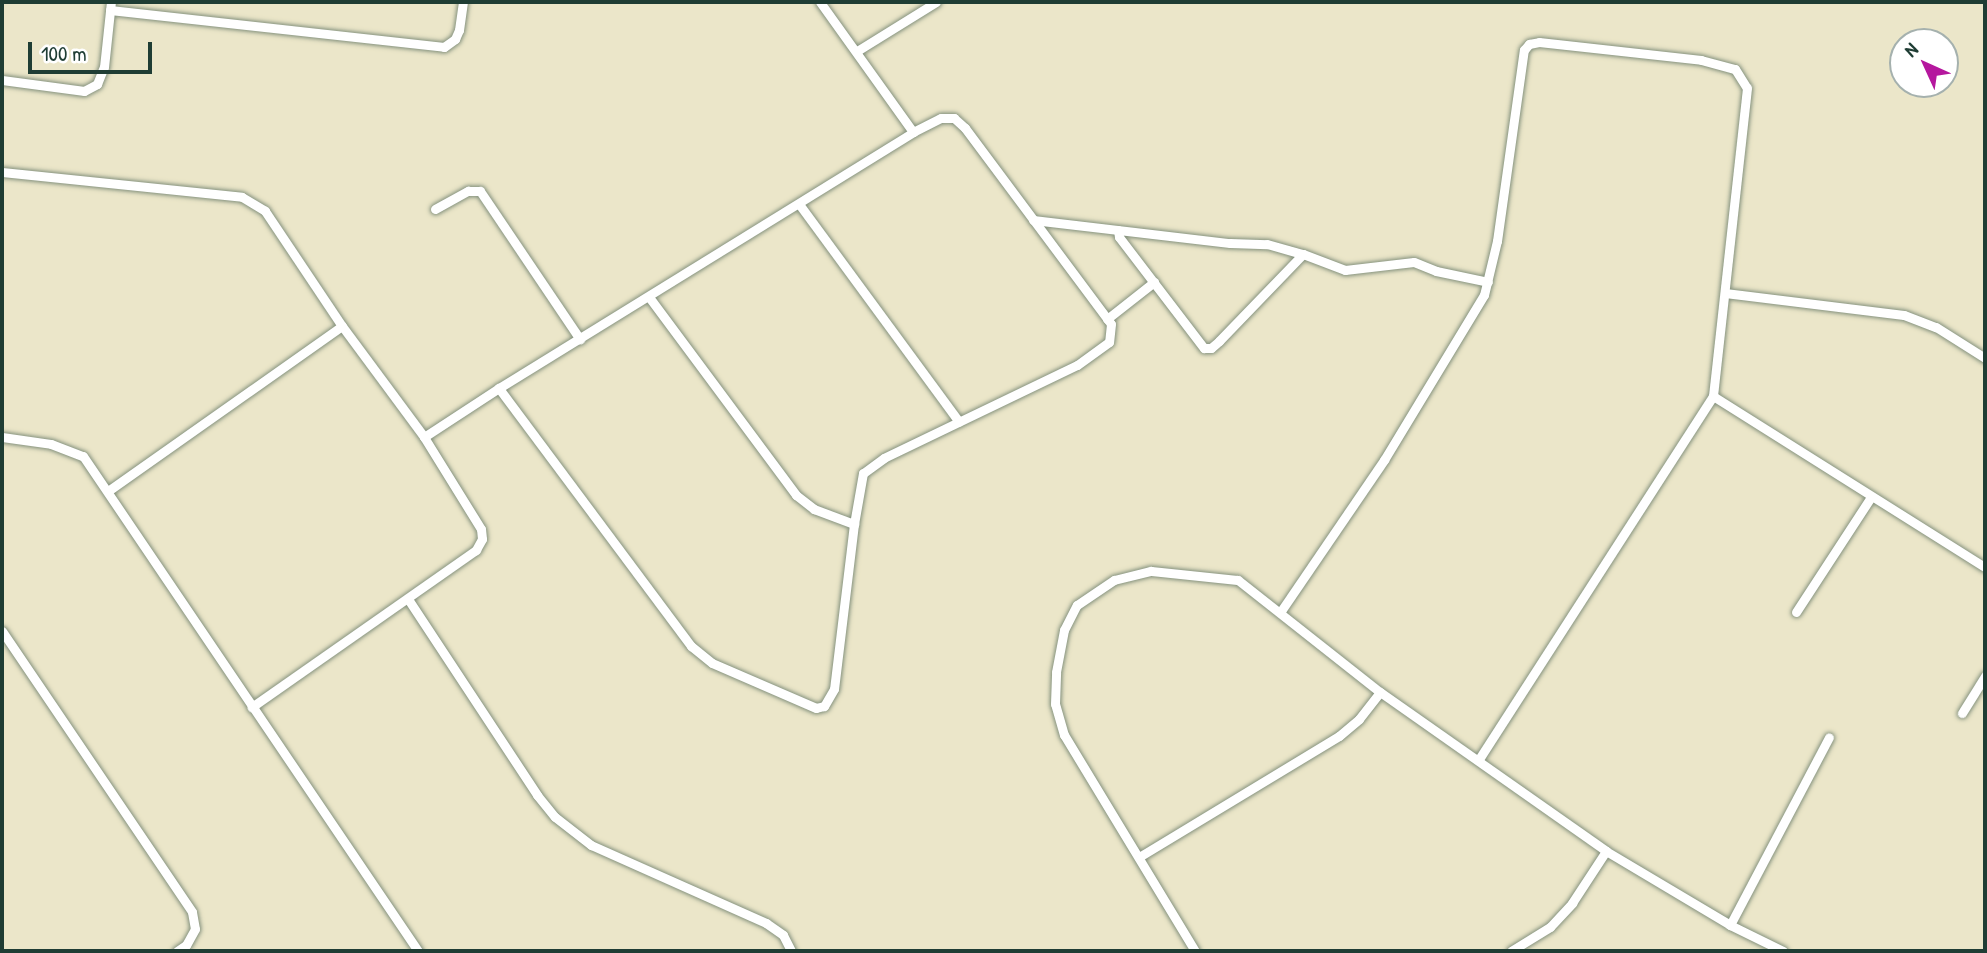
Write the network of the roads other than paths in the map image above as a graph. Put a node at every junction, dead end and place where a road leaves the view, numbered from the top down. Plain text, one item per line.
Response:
1 (464, 2) edge
2 (820, 2) edge
3 (936, 2) edge
4 (110, 6) edge
5 (858, 51) junction
6 (2, 80) edge
7 (913, 132) junction
8 (2, 172) edge
9 (799, 204) junction
10 (435, 209) dead end
11 (1033, 220) junction
12 (1118, 230) junction
13 (1303, 254) junction
14 (1154, 282) junction
15 (1488, 282) junction
16 (1726, 293) junction
17 (649, 297) junction
18 (1107, 319) junction
19 (342, 327) junction
20 (580, 339) junction
21 (1985, 358) edge
22 (499, 388) junction
23 (1713, 396) junction
24 (959, 422) junction
25 (2, 437) edge
26 (424, 437) junction
27 (108, 491) junction
28 (1871, 497) junction
29 (854, 524) junction
30 (1985, 567) edge
31 (408, 599) junction
32 (1282, 611) junction
33 (1796, 612) dead end
34 (2, 631) edge
35 (1985, 676) edge
36 (1380, 692) junction
37 (253, 707) junction
38 (1962, 713) dead end
39 (1829, 737) dead end
40 (1478, 760) junction
41 (1606, 851) junction
42 (1139, 857) junction
43 (1730, 925) junction
44 (177, 951) edge
45 (418, 951) edge
46 (791, 951) edge
47 (1195, 951) edge
48 (1511, 951) edge
49 (1783, 951) edge

1 - 4 street
2 - 5 street
3 - 5 street
4 - 6 street
5 - 7 street
7 - 9 street
7 - 11 street
8 - 19 street
9 - 17 street
9 - 24 street
10 - 20 street
11 - 12 street
11 - 18 street
12 - 13 street
12 - 14 street
13 - 14 street
13 - 15 street
14 - 18 street
15 - 16 street
15 - 32 street
16 - 21 street
16 - 23 street
17 - 20 street
17 - 29 street
18 - 24 street
19 - 26 street
19 - 27 street
20 - 22 street
22 - 26 street
22 - 29 street
23 - 28 street
23 - 40 street
24 - 29 street
25 - 27 street
26 - 31 street
27 - 37 street
28 - 30 street
28 - 33 street
31 - 37 street
31 - 46 street
32 - 36 street
32 - 42 street
34 - 44 street
35 - 38 street
36 - 40 street
36 - 42 street
37 - 45 street
39 - 43 street
40 - 41 street
41 - 43 street
41 - 48 street
42 - 47 street
43 - 49 street

